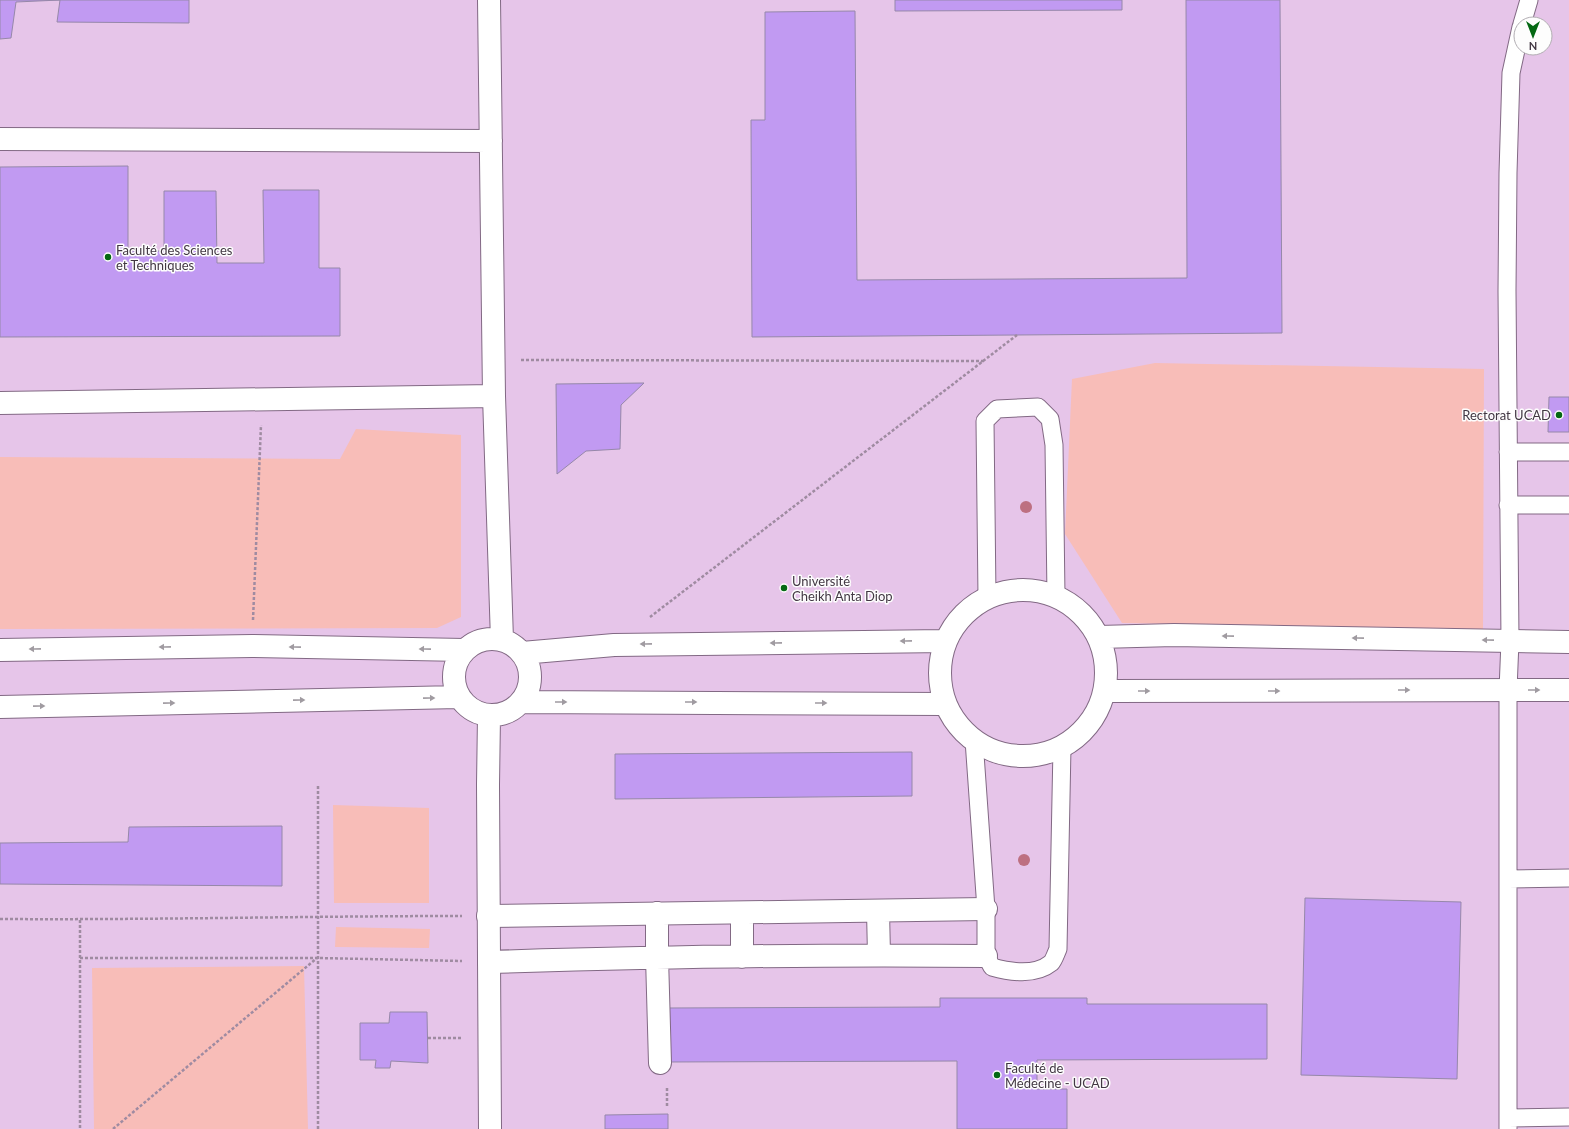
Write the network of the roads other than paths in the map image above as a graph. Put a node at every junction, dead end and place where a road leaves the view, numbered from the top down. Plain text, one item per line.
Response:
1 (489, 0) edge
2 (1529, 0) edge
3 (1524, 16) edge
4 (1515, 56) edge
5 (0, 138) edge
6 (491, 142) junction
7 (494, 396) junction
8 (0, 403) edge
9 (1508, 452) junction
10 (1569, 452) edge
11 (1508, 505) junction
12 (1569, 505) edge
13 (1056, 596) junction
14 (987, 597) junction
15 (1099, 637) junction
16 (502, 640) junction
17 (945, 641) junction
18 (1510, 641) junction
19 (1569, 642) edge
20 (0, 650) edge
21 (464, 650) junction
22 (522, 653) junction
23 (1508, 690) junction
24 (1569, 690) edge
25 (1105, 691) junction
26 (458, 697) junction
27 (522, 702) junction
28 (945, 704) junction
29 (0, 707) edge
30 (489, 716) junction
31 (974, 740) junction
32 (1062, 747) junction
33 (1569, 878) edge
34 (1508, 879) junction
35 (986, 909) junction
36 (878, 911) junction
37 (742, 913) junction
38 (658, 914) junction
39 (488, 916) junction
40 (878, 955) junction
41 (986, 956) junction
42 (657, 957) junction
43 (742, 957) junction
44 (489, 962) junction
45 (660, 1063) dead end
46 (1569, 1117) edge
47 (1508, 1124) edge
48 (490, 1129) edge

1 - 6 street
2 - 3 lane
4 - 9 lane
5 - 6 street
6 - 7 street
7 - 8 street
7 - 16 street
9 - 10 lane
9 - 11 lane
11 - 12 lane
11 - 18 lane
13 - 14 street
13 - 14 lane
13 - 15 street
14 - 17 street
18 -> 15 street
15 - 25 street
16 - 21 street
16 - 22 street
17 -> 22 street
17 - 28 street
18 - 19 street
18 - 23 lane
21 -> 20 street
21 - 26 street
22 - 27 street
23 -> 24 street
25 -> 23 street
23 - 34 lane
25 - 32 street
29 -> 26 street
26 - 30 street
27 -> 28 street
27 - 30 street
28 - 31 street
30 - 39 street
31 - 32 street
31 - 35 lane
32 - 41 lane
33 - 34 lane
34 - 47 lane
35 - 36 street
35 - 41 lane
36 - 37 street
36 - 40 street
37 - 38 street
37 - 43 street
38 - 39 street
38 - 42 street
39 - 44 street
40 - 41 street
40 - 43 street
42 - 43 street
42 - 44 street
42 - 45 street
44 - 48 street
46 - 47 lane

